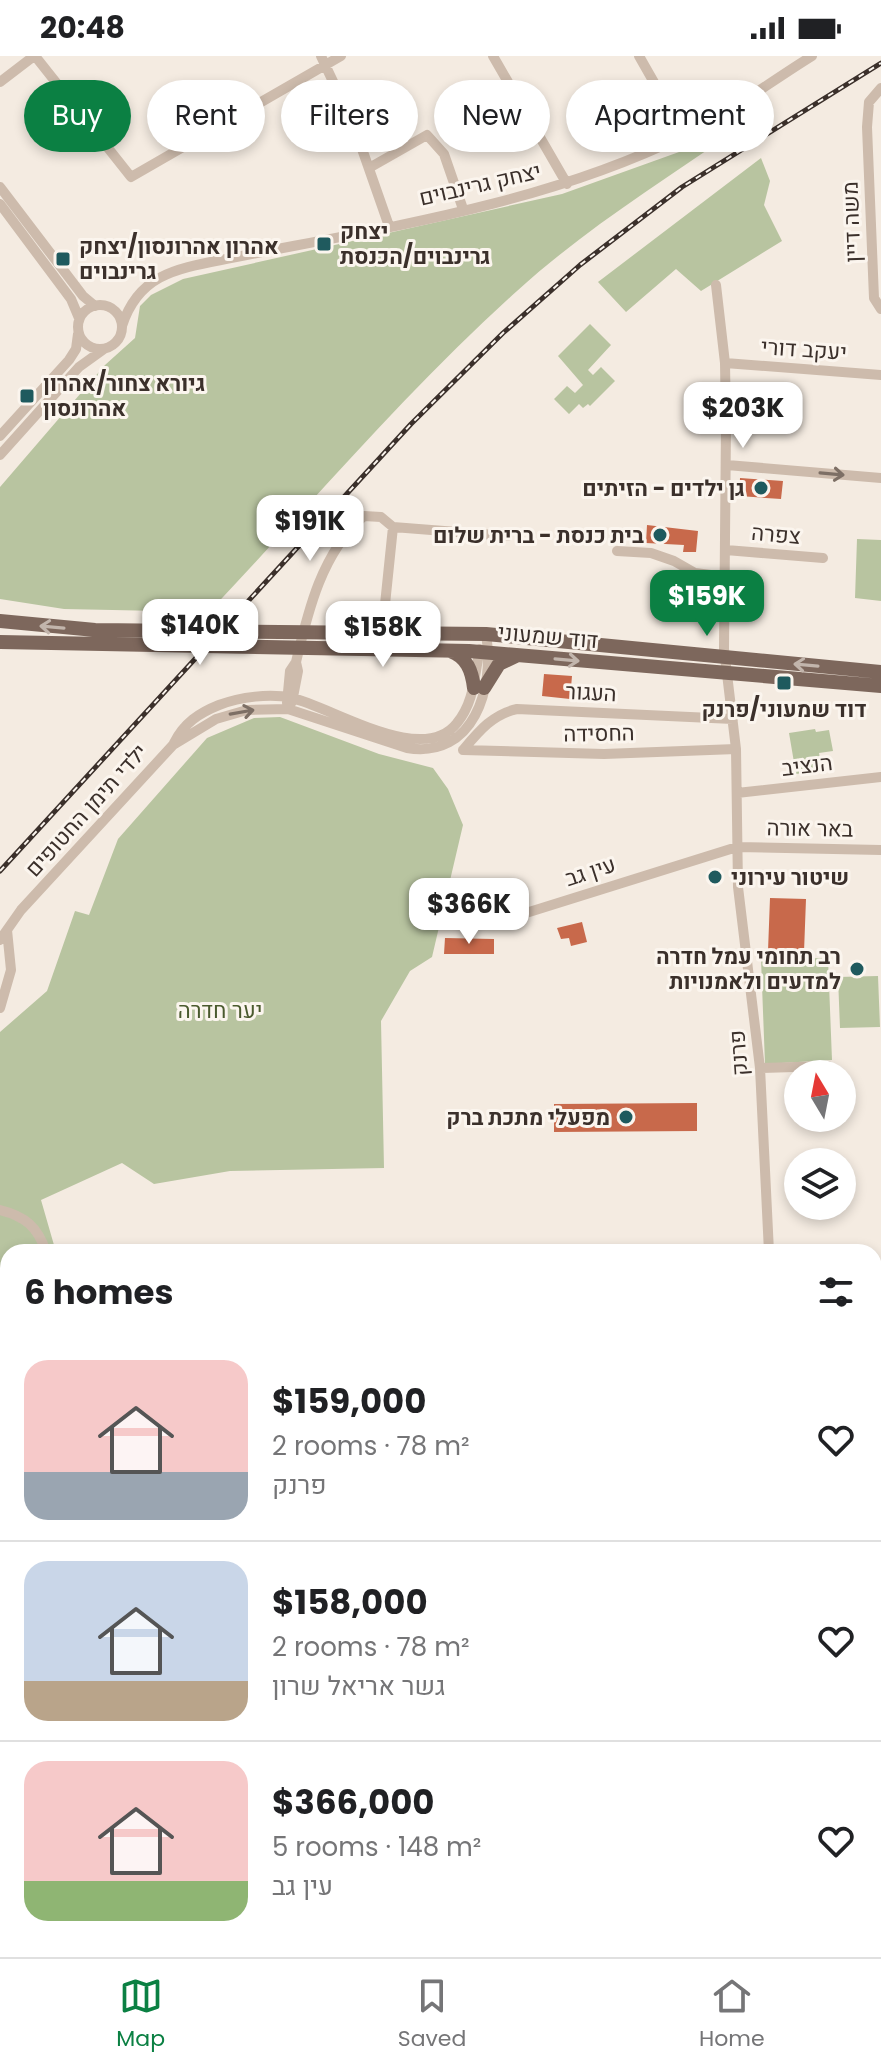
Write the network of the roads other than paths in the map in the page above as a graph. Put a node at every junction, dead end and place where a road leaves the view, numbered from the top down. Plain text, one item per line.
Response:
1 (34, 56) edge
2 (341, 56) edge
3 (493, 56) edge
4 (639, 56) edge
5 (812, 56) edge
6 (324, 61) edge
7 (653, 80) edge
8 (773, 80) edge
9 (0, 82) edge
10 (881, 88) edge
11 (643, 152) edge
12 (369, 168) junction
13 (567, 184) junction
14 (0, 187) edge
15 (3, 202) edge
16 (463, 209) junction
17 (389, 226) junction
18 (716, 285) dead end
19 (137, 295) junction
20 (95, 306) junction
21 (110, 307) junction
22 (881, 309) edge
23 (79, 318) junction
24 (122, 326) junction
25 (78, 334) junction
26 (104, 349) junction
27 (725, 363) junction
28 (881, 375) edge
29 (0, 436) edge
30 (0, 455) edge
31 (727, 465) junction
32 (881, 478) edge
33 (393, 527) junction
34 (508, 536) dead end
35 (726, 550) junction
36 (617, 551) dead end
37 (823, 558) dead end
38 (726, 577) junction
39 (384, 614) dead end
40 (0, 621) edge
41 (486, 634) junction
42 (0, 642) edge
43 (450, 651) junction
44 (484, 652) junction
45 (518, 655) junction
46 (729, 666) junction
47 (881, 672) edge
48 (881, 686) edge
49 (479, 688) junction
50 (290, 702) junction
51 (733, 714) junction
52 (736, 749) junction
53 (463, 750) joint
54 (881, 777) edge
55 (737, 793) junction
56 (737, 847) junction
57 (881, 850) edge
58 (453, 923) dead end
59 (7, 930) junction
60 (0, 940) edge
61 (0, 1008) edge
62 (784, 1067) edge
63 (760, 1068) junction
64 (0, 1210) edge
65 (43, 1244) edge
66 (769, 1244) edge

1 - 6 street
1 - 9 street
2 - 6 street
3 - 13 street
4 - 7 street
5 - 8 street, יצחק גרינבוים
6 - 12 street
10 - 22 street, משה דיין
11 - 13 street, יצחק גרינבוים
12 - 16 street
12 - 17 street
13 - 16 street, יצחק גרינבוים
14 - 15 street
15 - 20 street
15 - 23 street
16 - 17 street, יצחק גרינבוים
17 - 19 street, יצחק גרינבוים
18 - 27 street, פרנק
19 - 21 street, יצחק גרינבוים
19 - 24 street, יצחק גרינבוים
20 - 21 street
20 - 23 street
21 - 24 street
23 - 25 street
24 - 26 street
25 - 26 street
25 - 29 street
26 - 30 street
27 - 28 street, יעקב דורי
27 - 31 street, פרנק
31 -> 32 street
31 - 35 street, פרנק
33 - 34 street
33 - 39 street
33 - 50 street
35 - 37 street, צפרה
35 - 38 street, פרנק
36 - 38 street
38 - 46 street, פרנק
41 -> 40 main road, דוד שמעוני
41 - 44 street, ילדי תימן החטופים
41 - 46 main road, דוד שמעוני
42 - 43 main road, דוד שמעוני
43 - 44 main road, דוד שמעוני
43 - 49 main road
44 - 45 main road, דוד שמעוני
44 - 49 street, ילדי תימן החטופים
45 -> 46 main road, דוד שמעוני
45 - 49 main road
47 -> 46 main road, דוד שמעוני
46 - 48 main road, דוד שמעוני
46 - 51 street, פרנק
49 - 50 street, ילדי תימן החטופים
50 - 59 street, ילדי תימן החטופים
51 - 52 street, פרנק
51 - 53 street, העגור
52 - 53 street, החסידה
52 - 55 street, פרנק
54 - 55 street, הנציב
55 - 56 street, פרנק
56 - 57 street, באר אורה
56 - 58 street, עין גב
56 - 63 street, פרנק
59 - 60 street, ילדי תימן החטופים
59 - 61 street
62 - 63 street
63 - 66 street, פרנק
64 - 65 street

